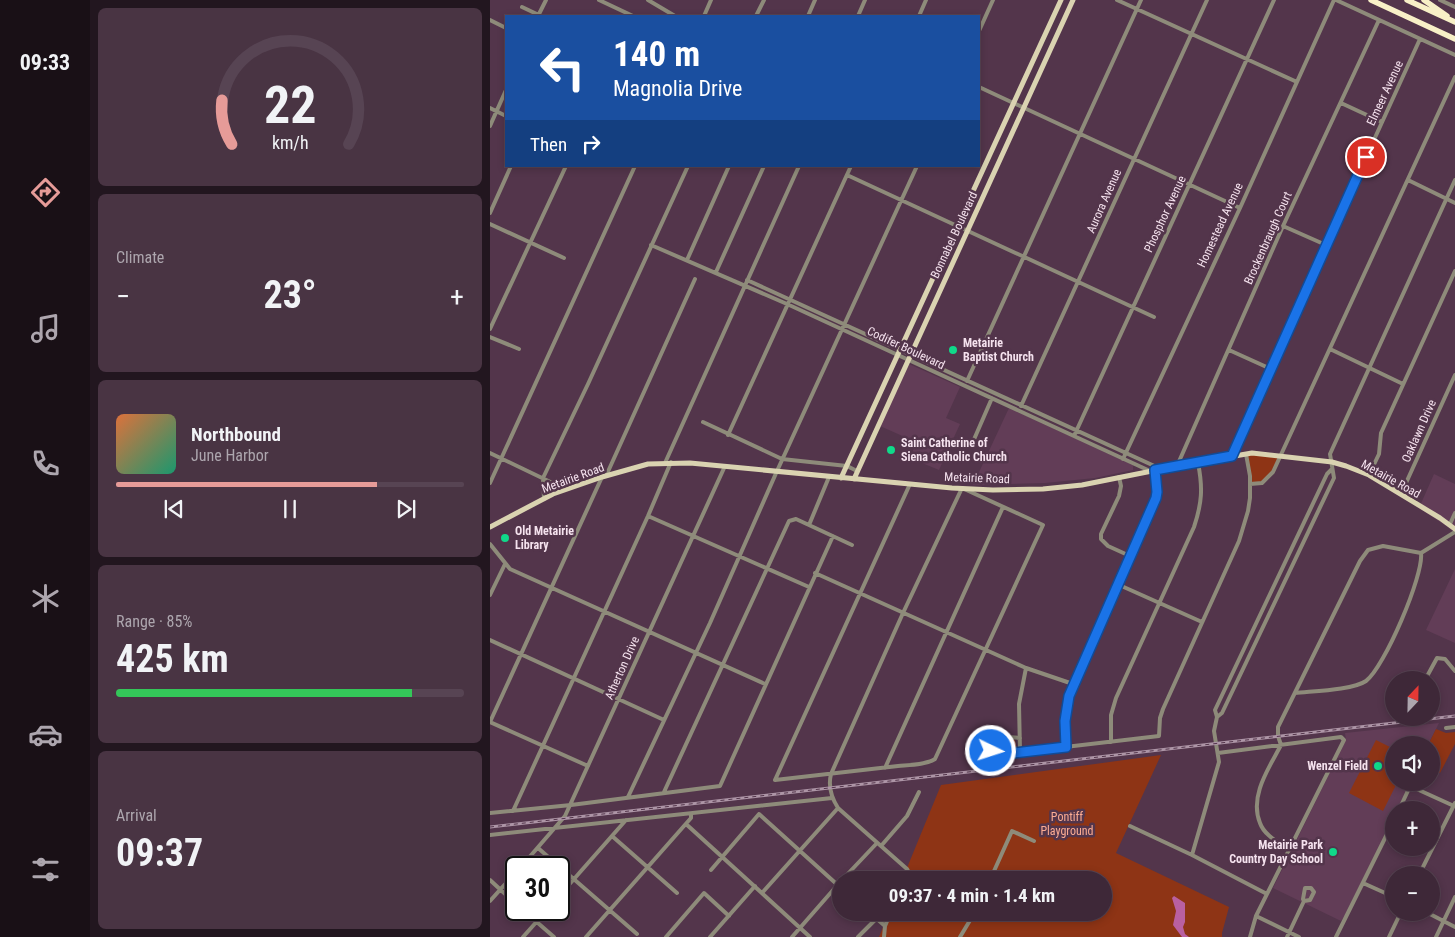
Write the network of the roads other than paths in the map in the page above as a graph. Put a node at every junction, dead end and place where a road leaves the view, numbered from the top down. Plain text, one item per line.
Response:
1 (546, 0) edge
2 (599, 0) edge
3 (648, 0) edge
4 (711, 0) edge
5 (764, 0) edge
6 (815, 0) edge
7 (866, 0) edge
8 (926, 0) edge
9 (993, 0) edge
10 (1061, 0) edge
11 (1073, 0) edge
12 (1117, 0) edge
13 (1140, 0) edge
14 (1207, 0) edge
15 (1274, 0) edge
16 (1335, 0) edge
17 (1371, 0) edge
18 (1407, 0) edge
19 (1424, 0) edge
20 (1440, 0) edge
21 (522, 7) dead end
22 (1455, 7) edge
23 (1136, 9) junction
24 (538, 15) edge
25 (540, 15) edge
26 (631, 15) edge
27 (673, 15) edge
28 (704, 15) edge
29 (756, 15) edge
30 (808, 15) edge
31 (858, 15) edge
32 (919, 15) edge
33 (490, 20) edge
34 (1379, 20) junction
35 (1455, 22) edge
36 (505, 28) edge
37 (980, 29) edge
38 (1191, 34) junction
39 (1420, 39) junction
40 (1455, 39) edge
41 (1455, 55) edge
42 (1247, 59) junction
43 (1455, 77) edge
44 (1297, 82) junction
45 (980, 87) edge
46 (505, 92) edge
47 (1014, 103) junction
48 (1341, 103) junction
49 (490, 108) edge
50 (1023, 108) junction
51 (496, 111) junction
52 (505, 116) edge
53 (1382, 122) junction
54 (490, 126) edge
55 (1080, 134) junction
56 (1134, 159) junction
57 (511, 167) edge
58 (566, 167) edge
59 (635, 167) edge
60 (688, 167) edge
61 (729, 167) edge
62 (764, 167) edge
63 (799, 167) edge
64 (851, 167) edge
65 (917, 167) edge
66 (847, 175) junction
67 (1408, 180) junction
68 (1455, 180) edge
69 (1189, 184) junction
70 (1446, 199) junction
71 (901, 200) junction
72 (1455, 203) edge
73 (1240, 208) junction
74 (490, 213) edge
75 (490, 224) edge
76 (1283, 226) junction
77 (957, 227) junction
78 (967, 231) junction
79 (530, 241) junction
80 (651, 244) junction
81 (1326, 245) junction
82 (1024, 257) junction
83 (564, 258) dead end
84 (687, 260) junction
85 (716, 272) junction
86 (1455, 272) edge
87 (695, 279) dead end
88 (747, 280) junction
89 (1078, 282) junction
90 (745, 286) junction
91 (789, 298) junction
92 (787, 304) junction
93 (1133, 307) junction
94 (1154, 317) dead end
95 (844, 323) junction
96 (490, 329) edge
97 (841, 329) junction
98 (490, 337) edge
99 (519, 349) dead end
100 (1330, 349) junction
101 (1230, 350) junction
102 (899, 352) junction
103 (909, 357) junction
104 (1370, 368) junction
105 (1271, 369) junction
106 (1455, 375) edge
107 (967, 380) junction
108 (1403, 384) junction
109 (965, 386) junction
110 (992, 398) junction
111 (1022, 405) junction
112 (1019, 411) junction
113 (703, 422) dead end
114 (1077, 430) junction
115 (728, 434) junction
116 (1074, 436) junction
117 (972, 444) dead end
118 (490, 452) edge
119 (1125, 452) junction
120 (1246, 454) junction
121 (1232, 456) junction
122 (1280, 456) junction
123 (501, 458) junction
124 (782, 459) junction
125 (1123, 459) junction
126 (668, 462) junction
127 (1332, 462) junction
128 (1198, 463) junction
129 (725, 466) junction
130 (847, 466) junction
131 (1177, 466) junction
132 (1161, 469) junction
133 (1332, 469) junction
134 (777, 471) junction
135 (858, 471) junction
136 (1152, 471) junction
137 (1369, 475) junction
138 (604, 476) junction
139 (829, 477) junction
140 (543, 478) junction
141 (841, 478) junction
142 (1119, 478) junction
143 (854, 479) junction
144 (490, 482) edge
145 (910, 484) junction
146 (1250, 484) junction
147 (962, 488) junction
148 (565, 489) junction
149 (1401, 494) junction
150 (544, 499) junction
151 (1003, 507) junction
152 (1455, 513) edge
153 (648, 516) junction
154 (1450, 524) junction
155 (810, 525) junction
156 (490, 526) edge
157 (1455, 531) edge
158 (694, 535) junction
159 (832, 536) junction
160 (490, 544) edge
161 (852, 545) dead end
162 (1421, 553) junction
163 (741, 556) junction
164 (1130, 556) junction
165 (506, 565) junction
166 (766, 568) junction
167 (815, 573) junction
168 (1117, 584) junction
169 (809, 587) junction
170 (551, 588) junction
171 (859, 593) junction
172 (490, 595) edge
173 (1159, 604) junction
174 (604, 611) junction
175 (903, 613) junction
176 (1202, 622) junction
177 (650, 632) junction
178 (946, 632) junction
179 (490, 640) edge
180 (986, 650) junction
181 (696, 653) junction
182 (522, 655) junction
183 (723, 665) junction
184 (1026, 668) junction
185 (1455, 670) edge
186 (1430, 671) edge
187 (574, 679) junction
188 (765, 684) junction
189 (1073, 684) junction
190 (1296, 693) junction
191 (619, 699) junction
192 (1217, 717) junction
193 (664, 720) junction
194 (490, 722) edge
195 (1455, 727) edge
196 (1446, 728) dead end
197 (1020, 738) junction
198 (1111, 742) junction
199 (1281, 745) junction
200 (543, 746) junction
201 (1066, 747) junction
202 (1020, 752) junction
203 (1218, 753) junction
204 (588, 766) junction
205 (885, 768) junction
206 (831, 774) junction
207 (1426, 791) edge
208 (664, 792) junction
209 (919, 792) dead end
210 (628, 797) junction
211 (832, 798) junction
212 (571, 805) junction
213 (1455, 805) edge
214 (760, 806) junction
215 (838, 808) junction
216 (513, 811) junction
217 (490, 813) edge
218 (691, 814) junction
219 (759, 814) junction
220 (626, 820) junction
221 (686, 824) junction
222 (1130, 826) dead end
223 (554, 829) junction
224 (490, 835) edge
225 (612, 836) junction
226 (1385, 838) edge
227 (1034, 842) dead end
228 (879, 844) junction
229 (538, 848) junction
230 (800, 850) junction
231 (1289, 850) junction
232 (1192, 855) junction
233 (531, 856) edge
234 (722, 857) junction
235 (1424, 866) edge
236 (648, 868) junction
237 (711, 870) dead end
238 (853, 871) edge
239 (908, 871) edge
240 (994, 871) edge
241 (832, 877) edge
242 (574, 878) junction
243 (490, 880) edge
244 (570, 883) edge
245 (1363, 883) junction
246 (505, 884) edge
247 (755, 886) junction
248 (500, 889) junction
249 (677, 893) dead end
250 (1385, 893) edge
251 (505, 894) edge
252 (762, 894) junction
253 (832, 894) edge
254 (1267, 894) junction
255 (1455, 897) edge
256 (490, 901) edge
257 (1304, 901) dead end
258 (609, 910) junction
259 (729, 916) junction
260 (1256, 916) junction
261 (1440, 919) edge
262 (874, 921) edge
263 (879, 921) edge
264 (887, 921) edge
265 (970, 921) edge
266 (1397, 921) edge
267 (1444, 921) junction
268 (537, 922) joint
269 (885, 926) junction
270 (1455, 927) edge
271 (800, 928) junction
272 (1289, 932) junction
273 (637, 934) dead end
274 (523, 937) edge
275 (554, 937) edge
276 (586, 937) edge
277 (666, 937) edge
278 (710, 937) edge
279 (792, 937) edge
280 (810, 937) edge
281 (858, 937) edge
282 (884, 937) edge
283 (960, 937) edge
284 (1250, 937) edge
285 (1287, 937) edge
286 (1299, 937) edge
287 (1336, 937) edge
288 (1389, 937) edge
289 (1436, 937) edge

1 - 25 street
2 - 26 street
3 - 27 street
4 - 28 street
5 - 29 street
6 - 30 street
7 - 31 street
8 - 32 street
9 - 37 street
10 - 47 main road, Bonnabel Boulevard
11 - 50 main road, Bonnabel Boulevard
12 - 23 street
13 - 23 street
14 - 38 street, Aurora Avenue
15 - 42 street, Phosphor Avenue
16 - 34 street
16 - 44 street, Homestead Avenue
17 - 40 highway
18 - 35 highway
19 - 35 highway
20 - 22 street
21 - 24 street
23 - 38 street
23 - 55 street
33 - 36 street
34 - 39 street
34 - 48 street, Brockenbraugh Court
38 - 42 street
38 - 56 street, Aurora Avenue
39 - 41 street
39 - 53 street, Elmeer Avenue
42 - 44 street
42 - 69 street, Phosphor Avenue
43 - 67 street
44 - 73 street, Homestead Avenue
45 - 47 street
46 - 51 street
47 - 50 street
47 - 77 main road, Bonnabel Boulevard
48 - 53 street
48 - 76 street, Brockenbraugh Court
49 - 51 street
50 - 55 street
50 - 78 main road, Bonnabel Boulevard
51 - 52 street
51 - 54 street
53 - 81 street, Elmeer Avenue
55 - 56 street
55 - 82 street
56 - 69 street
56 - 89 street, Aurora Avenue
57 - 74 street
58 - 79 street
59 - 123 street
60 - 80 street
61 - 84 street
62 - 85 street
63 - 88 street
64 - 66 street
65 - 71 street
66 - 71 street
66 - 91 street
67 - 70 street
67 - 100 street
68 - 70 street
69 - 73 street
69 - 93 street, Phosphor Avenue
70 - 72 street
70 - 104 street
71 - 77 street
71 - 95 street
73 - 119 street, Homestead Avenue
75 - 79 street
76 - 81 street
76 - 101 street, Brockenbraugh Court
77 - 78 street
77 - 102 main road, Bonnabel Boulevard
78 - 82 street
78 - 103 main road, Bonnabel Boulevard
79 - 83 street
79 - 96 street
80 - 84 street, Codifer Boulevard
80 - 140 street
81 - 105 street, Elmeer Avenue
82 - 89 street
82 - 107 street
84 - 85 street, Codifer Boulevard
85 - 90 street, Codifer Boulevard
86 - 108 street
87 - 138 street
88 - 90 street
88 - 91 street, Codifer Boulevard
89 - 93 street
89 - 111 street, Aurora Avenue
90 - 92 street, Codifer Boulevard
90 - 126 street
91 - 92 street
91 - 95 street, Codifer Boulevard
92 - 97 street, Codifer Boulevard
92 - 115 street
93 - 94 street
93 - 114 street, Phosphor Avenue
95 - 97 street
95 - 102 street, Codifer Boulevard
97 - 102 street, Codifer Boulevard
97 - 124 street
98 - 99 street
100 - 104 street
100 - 122 street
101 - 105 street
101 - 131 street, Brockenbraugh Court
102 - 103 street, Codifer Boulevard
102 - 130 main road, Bonnabel Boulevard
103 - 107 street, Codifer Boulevard
103 - 109 street, Codifer Boulevard
103 - 135 main road, Bonnabel Boulevard
104 - 108 street
104 - 127 street
105 - 121 street, Elmeer Avenue
106 - 149 street, Oaklawn Drive
107 - 109 street
107 - 111 street, Codifer Boulevard
108 - 137 street
109 - 110 street, Codifer Boulevard
110 - 112 street, Codifer Boulevard
110 - 117 street
111 - 112 street, Aurora Avenue
111 - 114 street, Codifer Boulevard
112 - 116 street, Codifer Boulevard
113 - 115 street
114 - 116 street, Phosphor Avenue
114 - 119 street, Codifer Boulevard
115 - 124 street
116 - 125 street, Codifer Boulevard
118 - 123 street
119 - 125 street, Homestead Avenue
119 - 132 street, Codifer Boulevard
120 - 121 main road, Metairie Road
120 - 122 main road, Metairie Road
120 - 146 street
121 - 128 main road, Metairie Road
122 - 127 main road, Metairie Road
122 - 146 street
123 - 140 street
123 - 144 street
124 - 130 street
124 - 134 street
125 - 136 street, Codifer Boulevard
126 - 129 main road, Metairie Road
126 - 138 main road, Metairie Road
126 - 153 street
127 - 133 street
127 - 137 main road, Metairie Road
128 - 131 main road, Metairie Road
128 - 173 street
129 - 134 main road, Metairie Road
129 - 158 street, Atherton Drive
130 - 135 street
130 - 141 main road, Bonnabel Boulevard
131 - 132 main road, Metairie Road
132 - 136 main road, Metairie Road
133 - 192 street
133 - 192 street
134 - 139 main road, Metairie Road
134 - 163 street
135 - 143 main road, Bonnabel Boulevard
136 - 142 main road, Metairie Road
136 - 164 street
137 - 149 main road, Metairie Road
138 - 148 main road, Metairie Road
138 - 170 street
139 - 141 main road, Metairie Road
139 - 155 street
140 - 148 street
140 - 150 street
141 - 143 main road, Metairie Road
142 - 147 main road, Metairie Road
142 - 164 street
143 - 145 main road, Metairie Road
145 - 147 main road, Metairie Road
145 - 171 street
146 - 176 street
147 - 151 street
147 - 175 street
148 - 150 main road, Metairie Road
149 - 154 main road, Metairie Road
150 - 156 main road, Metairie Road
151 - 178 street
151 - 180 street
152 - 154 street
153 - 158 street
153 - 174 street
154 - 157 main road, Metairie Road
155 - 159 street
155 - 166 street
157 - 162 street
158 - 163 street
158 - 177 street, Atherton Drive
159 - 161 street
159 - 167 street
160 - 165 street
162 - 190 street
162 - 190 street
163 - 166 street
163 - 181 street
164 - 168 street
165 - 170 street
165 - 172 street
166 - 169 street
166 - 183 street
167 - 169 street
167 - 171 street
168 - 173 street
168 - 189 street
169 - 188 street
170 - 174 street
170 - 182 street
171 - 175 street
171 - 206 street
173 - 176 street
173 - 198 street
174 - 177 street
174 - 187 street
175 - 178 street
175 - 206 street
176 - 198 street
177 - 181 street
177 - 191 street, Atherton Drive
178 - 180 street
178 - 205 street
179 - 182 street
180 - 184 street
180 - 205 street
181 - 183 street
181 - 193 street
182 - 187 street
182 - 194 street
183 - 188 street
183 - 208 street
184 - 189 street
184 - 197 street
185 - 186 street
187 - 191 street
187 - 200 street
188 - 208 street
189 - 201 street
190 - 199 street
191 - 193 street
191 - 204 street, Atherton Drive
192 - 203 street
193 - 210 street
194 - 200 street
195 - 196 street
197 - 202 street
197 - 202 street
198 - 201 street
199 - 203 street
199 - 231 street
199 - 231 street
200 - 204 street
200 - 216 street
201 - 202 street
203 - 232 street
204 - 212 street, Atherton Drive
205 - 206 street
206 - 211 street
207 - 213 street
208 - 210 street
209 - 228 street
210 - 212 street
211 - 214 street
211 - 215 street
212 - 216 street
212 - 223 street, Atherton Drive
213 - 235 street
214 - 218 street
214 - 219 street
215 - 228 street
215 - 230 street
216 - 217 street
218 - 220 street
218 - 221 street
219 - 230 street
219 - 234 street
220 - 223 street
220 - 225 street
221 - 234 street
221 - 236 street
222 - 232 street
223 - 224 street
223 - 229 street, Atherton Drive
225 - 236 street
225 - 242 street
226 - 245 street
227 - 240 street
228 - 238 street
228 - 239 street
229 - 233 street, Atherton Drive
229 - 242 street
230 - 241 street
230 - 252 street
231 - 254 street
232 - 254 street
234 - 237 street
234 - 247 street
236 - 249 street
236 - 258 street
242 - 244 street
242 - 258 street
243 - 248 street
245 - 250 street
245 - 287 street
246 - 248 street
247 - 252 street
247 - 259 street
248 - 251 street
248 - 256 street
252 - 271 street
253 - 271 street
254 - 260 street
255 - 267 street
257 - 272 street
258 - 273 street
258 - 276 street
259 - 277 street
259 - 278 street
260 - 272 street
260 - 284 street
261 - 267 street
262 - 281 street
263 - 269 street
264 - 269 street
265 - 283 street
266 - 288 street
267 - 270 street
267 - 289 street
268 - 274 street
268 - 275 street
269 - 282 street
271 - 279 street
271 - 280 street
272 - 285 street
272 - 286 street

